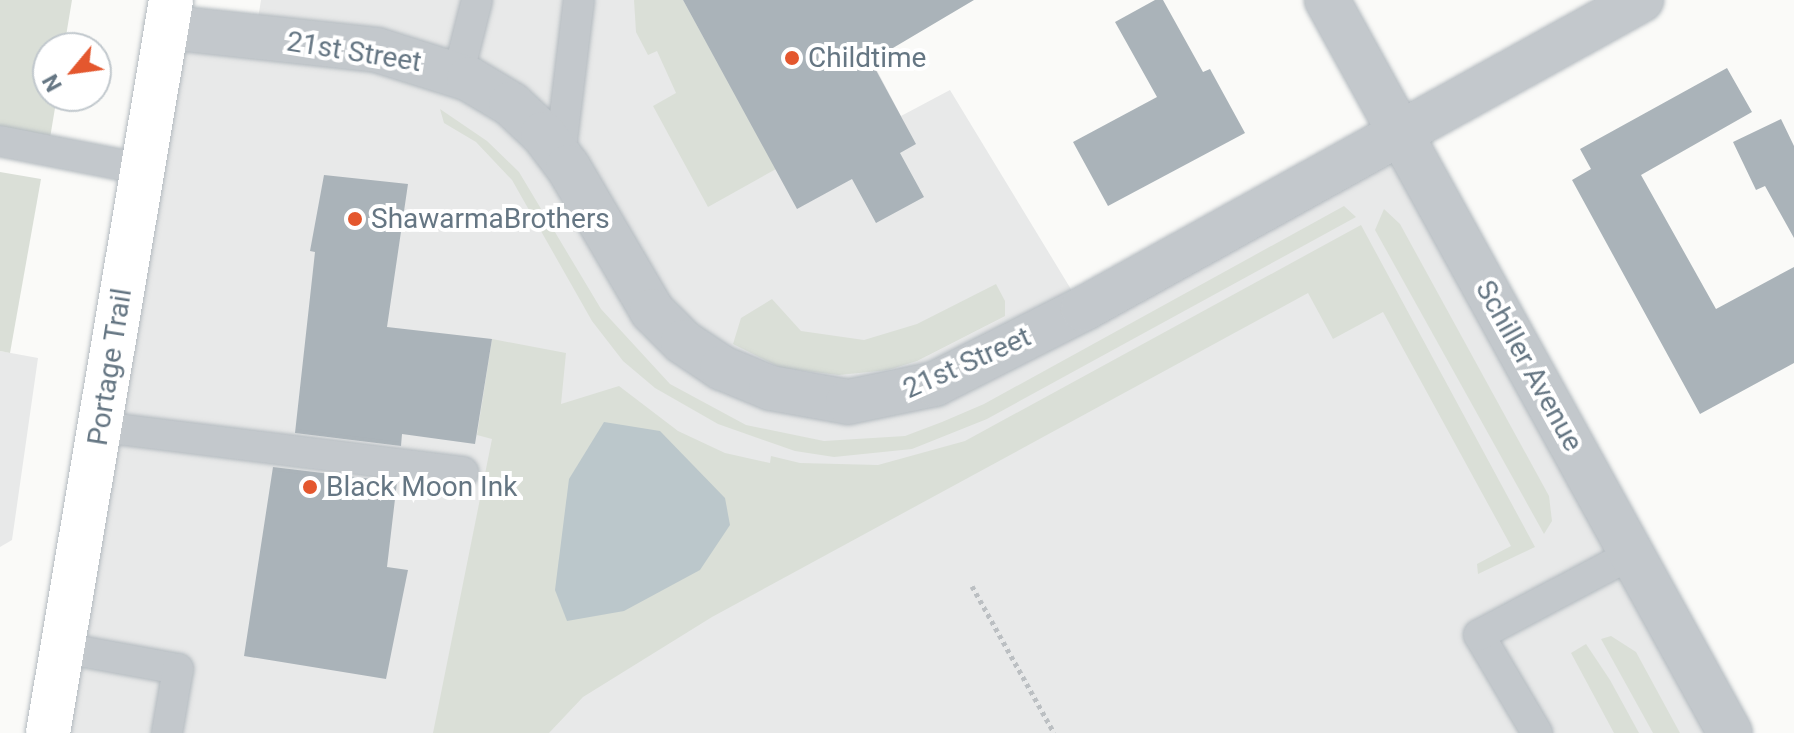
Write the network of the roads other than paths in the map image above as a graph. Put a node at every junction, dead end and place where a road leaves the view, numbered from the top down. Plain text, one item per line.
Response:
1 (477, 0) edge
2 (579, 0) edge
3 (1327, 0) edge
4 (1641, 0) edge
5 (168, 14) edge
6 (458, 75) junction
7 (1401, 134) junction
8 (0, 141) edge
9 (560, 156) junction
10 (143, 169) junction
11 (101, 427) junction
12 (463, 472) dead end
13 (1632, 554) junction
14 (63, 648) junction
15 (48, 733) edge
16 (167, 733) edge
17 (1537, 733) edge
18 (1730, 733) edge

1 - 6 lane
2 - 9 lane
3 - 7 street, Schiller Avenue
4 - 7 street, 21st Street
5 - 6 street, 21st Street
5 - 10 main road, Portage Trail
6 - 9 street, 21st Street
7 - 9 street, 21st Street
7 - 13 street, Schiller Avenue
8 - 10 lane
10 - 11 main road, Portage Trail
11 - 12 lane
11 - 14 main road, Portage Trail
13 - 17 lane
13 - 18 street, Schiller Avenue
14 - 15 main road, Portage Trail
14 - 16 lane

